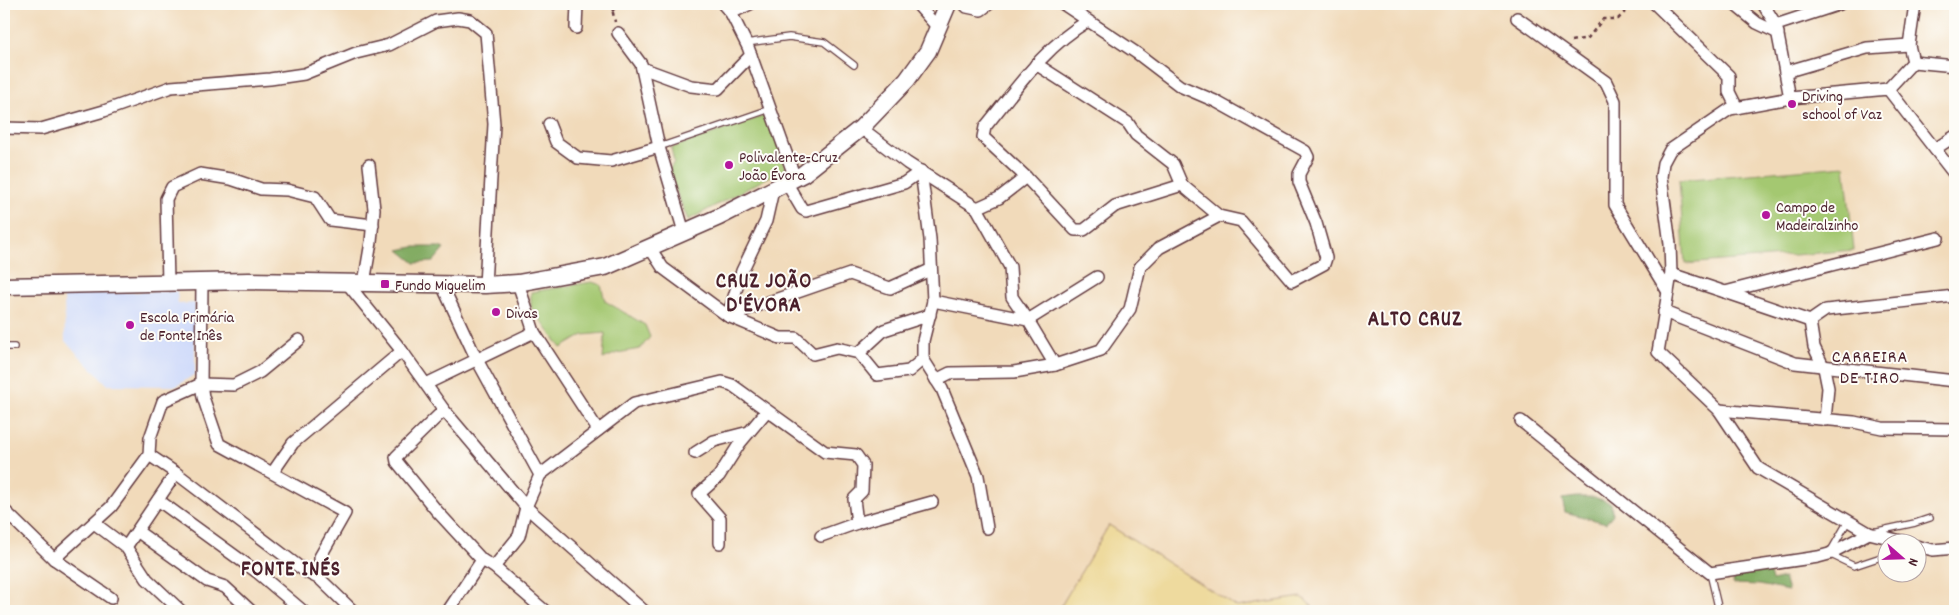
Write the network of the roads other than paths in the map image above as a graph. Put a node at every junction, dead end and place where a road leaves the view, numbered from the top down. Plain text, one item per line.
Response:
1 (577, 4) edge
2 (723, 4) edge
3 (750, 4) edge
4 (916, 4) edge
5 (948, 4) edge
6 (964, 4) edge
7 (989, 4) edge
8 (1064, 4) edge
9 (1654, 4) edge
10 (1734, 4) edge
11 (1763, 4) edge
12 (1840, 4) edge
13 (1915, 4) edge
14 (731, 13) junction
15 (1517, 18) dead end
16 (1088, 21) junction
17 (576, 28) dead end
18 (938, 28) junction
19 (1777, 29) junction
20 (618, 33) road end
21 (746, 43) junction
22 (1908, 45) junction
23 (751, 55) junction
24 (1913, 62) junction
25 (1036, 64) junction
26 (854, 65) dead end
27 (1955, 66) edge
28 (642, 68) junction
29 (1785, 72) junction
30 (1888, 89) junction
31 (1790, 98) junction
32 (1737, 108) junction
33 (770, 110) junction
34 (549, 124) dead end
35 (4, 128) edge
36 (861, 128) junction
37 (1955, 136) edge
38 (659, 147) junction
39 (1935, 149) junction
40 (369, 165) dead end
41 (921, 172) junction
42 (1955, 175) edge
43 (1026, 177) junction
44 (784, 183) junction
45 (1182, 185) junction
46 (977, 208) junction
47 (1219, 216) junction
48 (372, 225) junction
49 (684, 232) junction
50 (1938, 238) dead end
51 (650, 248) junction
52 (930, 270) junction
53 (1671, 274) junction
54 (1097, 277) dead end
55 (202, 282) junction
56 (168, 283) junction
57 (347, 283) junction
58 (518, 283) junction
59 (364, 284) junction
60 (442, 285) junction
61 (4, 286) edge
62 (485, 286) junction
63 (1668, 292) junction
64 (1725, 292) junction
65 (1955, 296) edge
66 (933, 301) junction
67 (1664, 312) junction
68 (930, 315) junction
69 (728, 316) junction
70 (1028, 320) junction
71 (1810, 321) junction
72 (534, 332) junction
73 (299, 340) dead end
74 (4, 347) edge
75 (14, 347) dead end
76 (402, 351) junction
77 (859, 353) junction
78 (476, 358) junction
79 (923, 359) junction
80 (1056, 365) junction
81 (1824, 368) junction
82 (936, 380) junction
83 (1955, 381) edge
84 (201, 384) junction
85 (426, 384) junction
86 (444, 410) junction
87 (1719, 410) junction
88 (766, 412) junction
89 (1825, 420) junction
90 (1521, 421) dead end
91 (1955, 429) edge
92 (598, 430) junction
93 (749, 432) junction
94 (694, 453) dead end
95 (149, 455) junction
96 (273, 472) junction
97 (176, 473) junction
98 (540, 475) junction
99 (158, 500) junction
100 (932, 502) dead end
101 (526, 506) junction
102 (4, 510) edge
103 (1930, 518) dead end
104 (1848, 521) junction
105 (94, 523) junction
106 (857, 523) junction
107 (987, 528) dead end
108 (138, 531) junction
109 (1869, 533) junction
110 (821, 536) dead end
111 (1876, 537) edge
112 (720, 543) dead end
113 (126, 547) junction
114 (1926, 548) edge
115 (1955, 548) edge
116 (1829, 554) junction
117 (54, 559) junction
118 (1876, 559) edge
119 (482, 560) junction
120 (494, 567) junction
121 (1710, 573) junction
122 (320, 579) junction
123 (111, 598) dead end
124 (181, 611) edge
125 (251, 611) edge
126 (303, 611) edge
127 (353, 611) edge
128 (448, 611) edge
129 (545, 611) edge
130 (644, 611) edge
131 (1720, 611) edge

1 - 17 street
2 - 14 street
3 - 14 street
4 - 18 street
5 - 18 street
6 - 7 street
8 - 16 street
9 - 32 street
10 - 19 street
11 - 19 street
12 - 19 street
13 - 22 street
14 - 21 street
15 - 63 street
16 - 25 street
16 - 47 street
18 - 36 street
19 - 29 street
20 - 28 street
21 - 23 street
21 - 26 lane
22 - 24 street
22 - 29 street
23 - 28 street
23 - 33 street
24 - 27 street
24 - 30 street
25 - 43 street
25 - 45 street
28 - 38 street
29 - 31 street
30 - 31 street
30 - 39 street
31 - 32 street
32 - 53 street
33 - 38 lane
33 - 44 street
34 - 38 street
35 - 62 street
36 - 41 street
36 - 44 street
37 - 39 street
38 - 49 street
39 - 42 street
40 - 48 street
41 - 44 street
41 - 46 street
41 - 52 street
43 - 45 street
43 - 46 street
44 - 49 street
44 - 69 street
45 - 47 street
46 - 70 street
47 - 80 street
48 - 56 street
48 - 59 street
49 - 51 street
50 - 64 street
51 - 58 street
51 - 69 street
52 - 66 street
52 - 69 street
53 - 63 street
53 - 64 street
54 - 70 street
55 - 56 street
55 - 57 street
55 - 84 street
56 - 61 street
57 - 59 street
57 - 76 street
58 - 62 street
58 - 72 street
59 - 60 street
60 - 62 street
60 - 78 street
63 - 67 street
64 - 71 street
65 - 71 street
66 - 68 street
66 - 70 street
67 - 81 street
67 - 87 street
68 - 77 street
68 - 79 street
69 - 77 street
70 - 80 street
71 - 81 street
72 - 78 street
72 - 92 street
73 - 84 street
74 - 75 lane
76 - 85 street
76 - 96 street
77 - 79 street
78 - 85 street
78 - 98 street
79 - 82 street
80 - 82 street
81 - 83 street
81 - 89 street
82 - 107 street
84 - 95 street
84 - 96 street
85 - 86 street
86 - 101 street
86 - 119 street
87 - 89 street
87 - 104 street
88 - 92 street
88 - 93 street
88 - 106 street
89 - 91 street
90 - 121 street
92 - 98 street
93 - 94 street
93 - 112 street
95 - 97 street
95 - 105 street
96 - 122 street
97 - 99 street
97 - 122 street
98 - 101 street
99 - 108 street
99 - 126 street
100 - 106 street
101 - 120 street
101 - 130 street
102 - 117 street
103 - 109 lane
104 - 109 street
104 - 116 lane
105 - 113 street
105 - 117 street
106 - 110 street
108 - 113 street
108 - 125 street
109 - 111 street
109 - 116 street
113 - 124 street
114 - 115 street
116 - 118 lane
116 - 121 street
117 - 123 street
119 - 120 street
119 - 128 street
120 - 129 street
121 - 131 lane
122 - 127 street

